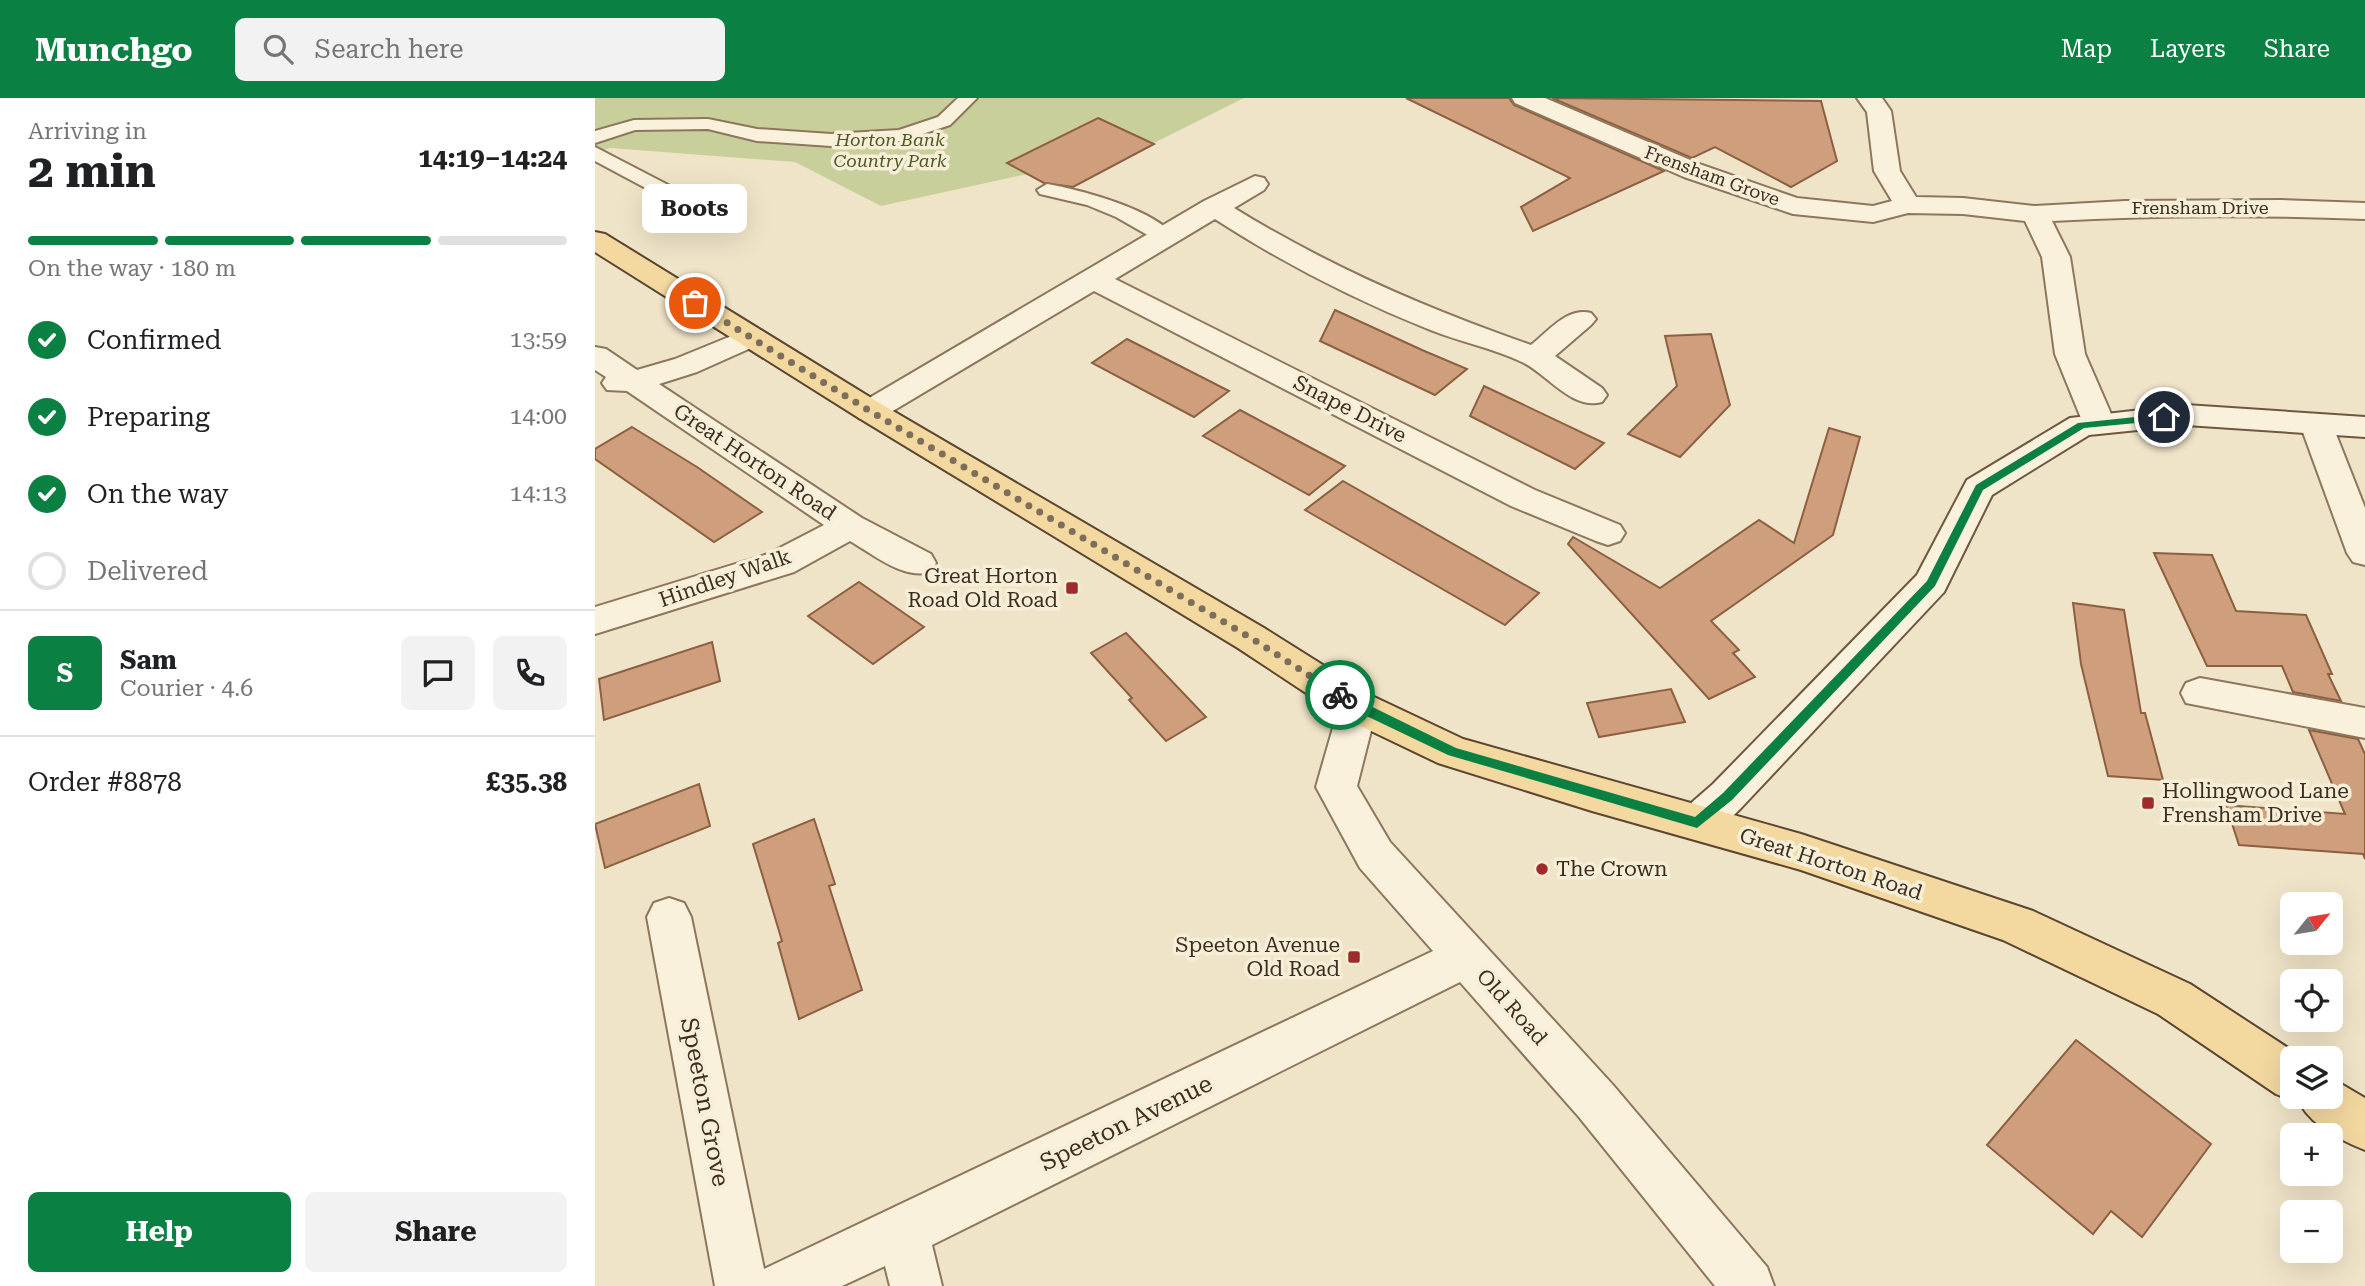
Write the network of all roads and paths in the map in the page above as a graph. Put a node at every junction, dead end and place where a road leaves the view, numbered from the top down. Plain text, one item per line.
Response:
1 (968, 98) edge
2 (1524, 98) edge
3 (1869, 98) edge
4 (595, 137) edge
5 (595, 153) edge
6 (1255, 184) dead end
7 (1047, 190) dead end
8 (690, 204) dead end
9 (1908, 205) junction
10 (1963, 206) joint
11 (1214, 207) junction
12 (2365, 211) edge
13 (2035, 214) junction
14 (1165, 237) junction
15 (595, 240) edge
16 (1095, 280) junction
17 (1581, 319) dead end
18 (751, 337) junction
19 (595, 356) edge
20 (1535, 357) junction
21 (634, 382) junction
22 (595, 386) edge
23 (1591, 395) dead end
24 (870, 411) junction
25 (2099, 424) junction
26 (2316, 424) junction
27 (2365, 427) edge
28 (850, 526) junction
29 (1608, 534) dead end
30 (2365, 553) edge
31 (918, 563) dead end
32 (595, 621) edge
33 (2200, 693) dead end
34 (1358, 707) junction
35 (2365, 723) edge
36 (1697, 823) junction
37 (669, 917) dead end
38 (1467, 957) junction
39 (2280, 1069) edge
40 (2339, 1109) edge
41 (2365, 1126) edge
42 (903, 1232) junction
43 (741, 1286) edge
44 (783, 1286) edge
45 (916, 1286) edge
46 (1748, 1286) edge

1 - 4 lane
2 - 9 street, Frensham Grove
3 - 9 street
5 - 8 lane
6 - 11 street
7 - 14 lane
9 - 10 street, Frensham Grove
10 - 13 street, Frensham Drive
11 - 14 street
11 - 20 street
12 - 13 street, Frensham Drive
13 - 25 street
14 - 16 street
15 - 18 main road, Great Horton Road
16 - 24 street
16 - 29 street, Snape Drive
17 - 20 street
18 - 21 street
18 - 24 main road, Great Horton Road
19 - 21 street, Great Horton Road
20 - 23 street
21 - 22 street
21 - 28 street, Great Horton Road
24 - 34 main road, Great Horton Road
25 - 26 street
25 - 36 street
26 - 27 street
26 - 30 street
28 - 31 street, Great Horton Road
28 - 32 street, Hindley Walk
33 - 35 street
34 - 36 main road, Great Horton Road
34 - 38 street, Old Road
36 - 39 main road, Great Horton Road
37 - 43 street, Speeton Grove
38 - 42 street, Speeton Avenue
38 - 46 street, Old Road
40 - 41 main road
42 - 44 street, Speeton Avenue
42 - 45 street

